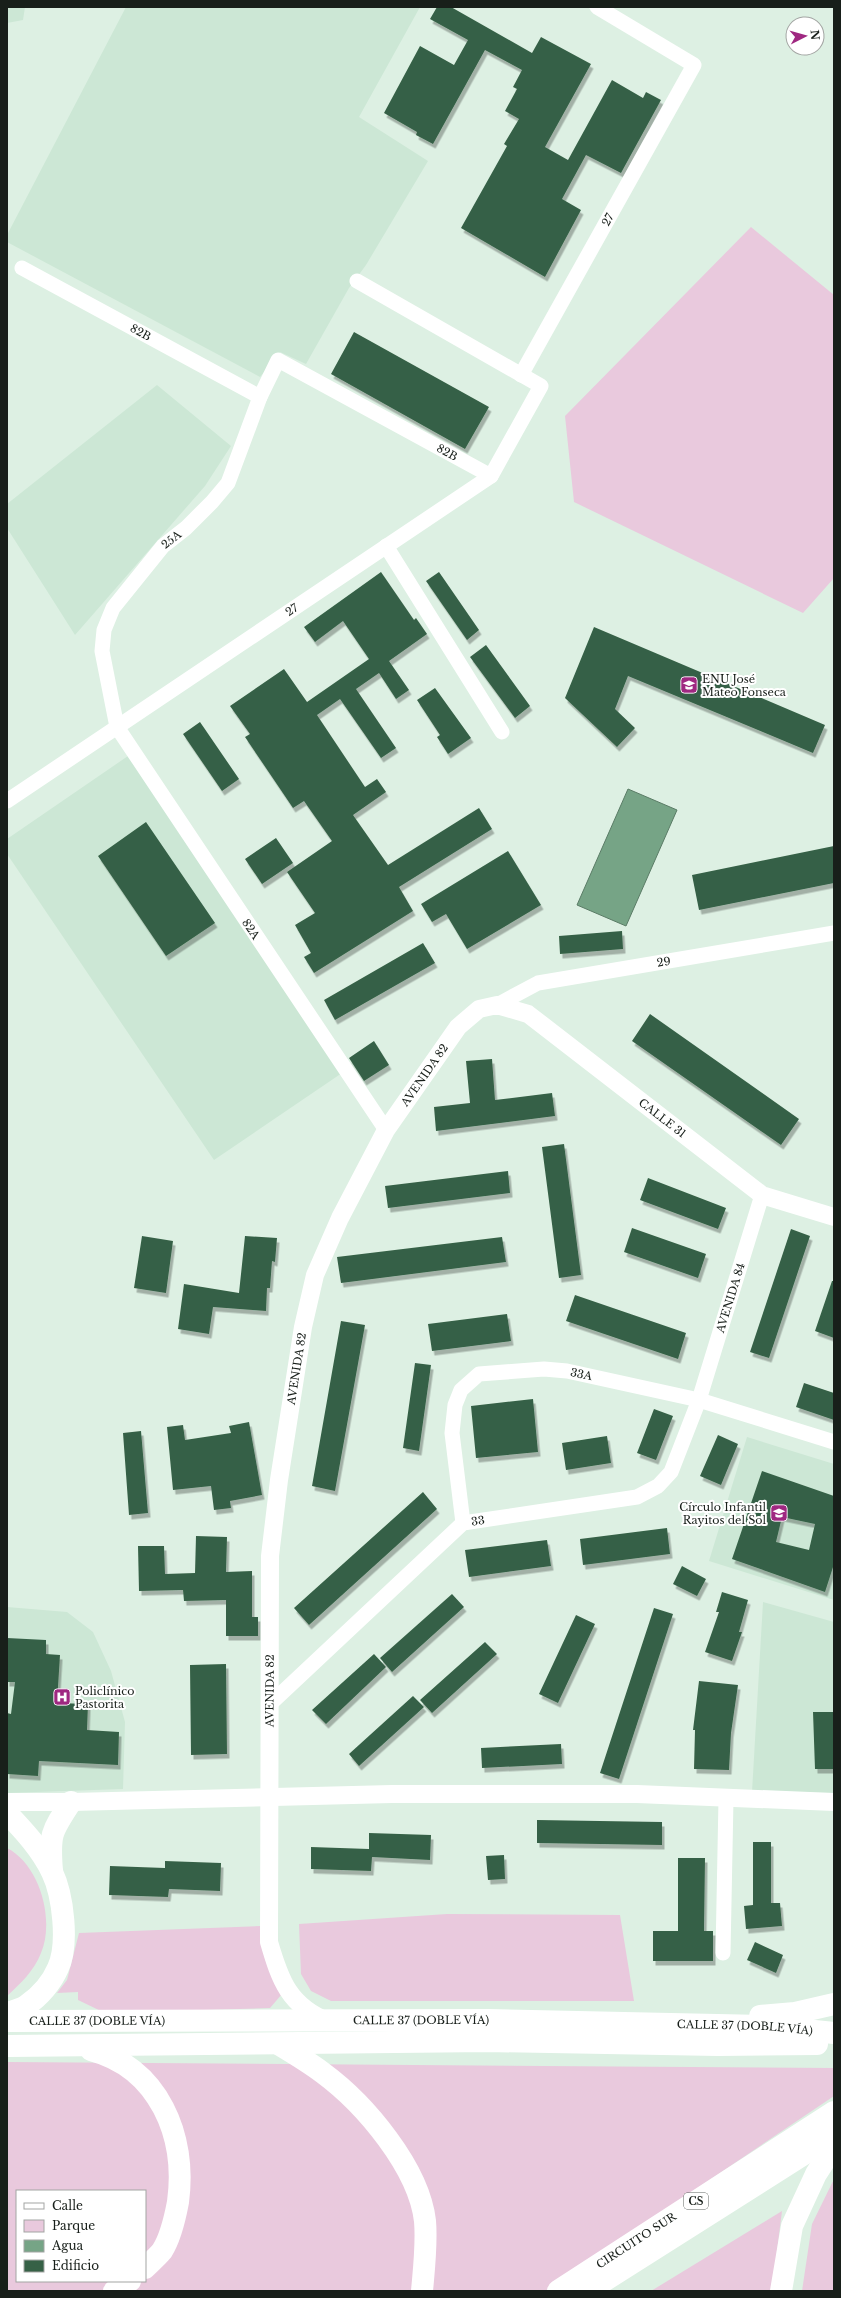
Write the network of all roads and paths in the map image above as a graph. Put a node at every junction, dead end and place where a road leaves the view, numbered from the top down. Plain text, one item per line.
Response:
1 (597, 7) edge
2 (22, 268) dead end
3 (357, 281) dead end
4 (278, 360) joint
5 (521, 375) junction
6 (260, 396) junction
7 (490, 476) junction
8 (386, 546) junction
9 (117, 727) junction
10 (502, 732) dead end
11 (7, 801) edge
12 (834, 933) edge
13 (498, 1005) junction
14 (386, 1130) junction
15 (762, 1195) junction
16 (834, 1217) edge
17 (698, 1400) junction
18 (834, 1442) edge
19 (463, 1524) junction
20 (269, 1705) junction
21 (269, 1797) junction
22 (726, 1799) junction
23 (7, 1802) edge
24 (71, 1802) junction
25 (834, 1802) edge
26 (7, 1813) edge
27 (52, 1872) junction
28 (724, 1953) dead end
29 (834, 2004) edge
30 (7, 2013) edge
31 (7, 2021) edge
32 (329, 2022) junction
33 (693, 2024) junction
34 (834, 2033) edge
35 (834, 2043) edge
36 (74, 2045) junction
37 (280, 2045) junction
38 (7, 2046) edge
39 (834, 2112) edge
40 (834, 2135) edge
41 (834, 2146) edge
42 (146, 2267) edge
43 (128, 2282) edge
44 (114, 2291) edge
45 (422, 2291) edge
46 (558, 2291) edge
47 (588, 2291) edge
48 (781, 2291) edge

1 - 5 street, 27
2 - 6 street, 82B
3 - 5 street
4 - 6 street, 25A
4 - 7 street, 82B
5 - 7 street, 27
6 - 9 street, 25A
7 - 8 street, 27
8 - 9 street, 27
8 - 10 street
9 - 11 street, 27
9 - 14 street, 82A
12 - 13 street, 29
13 - 14 street, AVENIDA 82
13 - 15 street, CALLE 31
14 - 20 street, AVENIDA 82
15 - 16 street, CALLE 31
15 - 17 street, AVENIDA 84
17 - 18 street, 33A
17 - 19 street, 33
17 - 19 street, 33A
19 - 20 street, 33
20 - 21 street, AVENIDA 82
21 - 22 street
21 - 24 street
21 - 32 street, AVENIDA 82
22 - 25 street
22 - 28 street
23 - 24 street
24 - 27 highway
26 - 27 highway
27 - 30 highway
29 - 33 highway
31 - 32 highway, CALLE 37 (DOBLE VÍA)
32 - 33 highway, CALLE 37 (DOBLE VÍA)
33 - 34 highway, CALLE 37 (DOBLE VÍA)
35 - 37 highway, CALLE 37 (DOBLE VÍA)
36 - 37 highway, CALLE 37 (DOBLE VÍA)
36 - 38 highway
36 - 42 highway
37 - 45 highway
39 - 46 highway, CIRCUITO SUR / CS
40 - 47 highway, CIRCUITO SUR / CS
41 - 48 highway
43 - 44 highway

